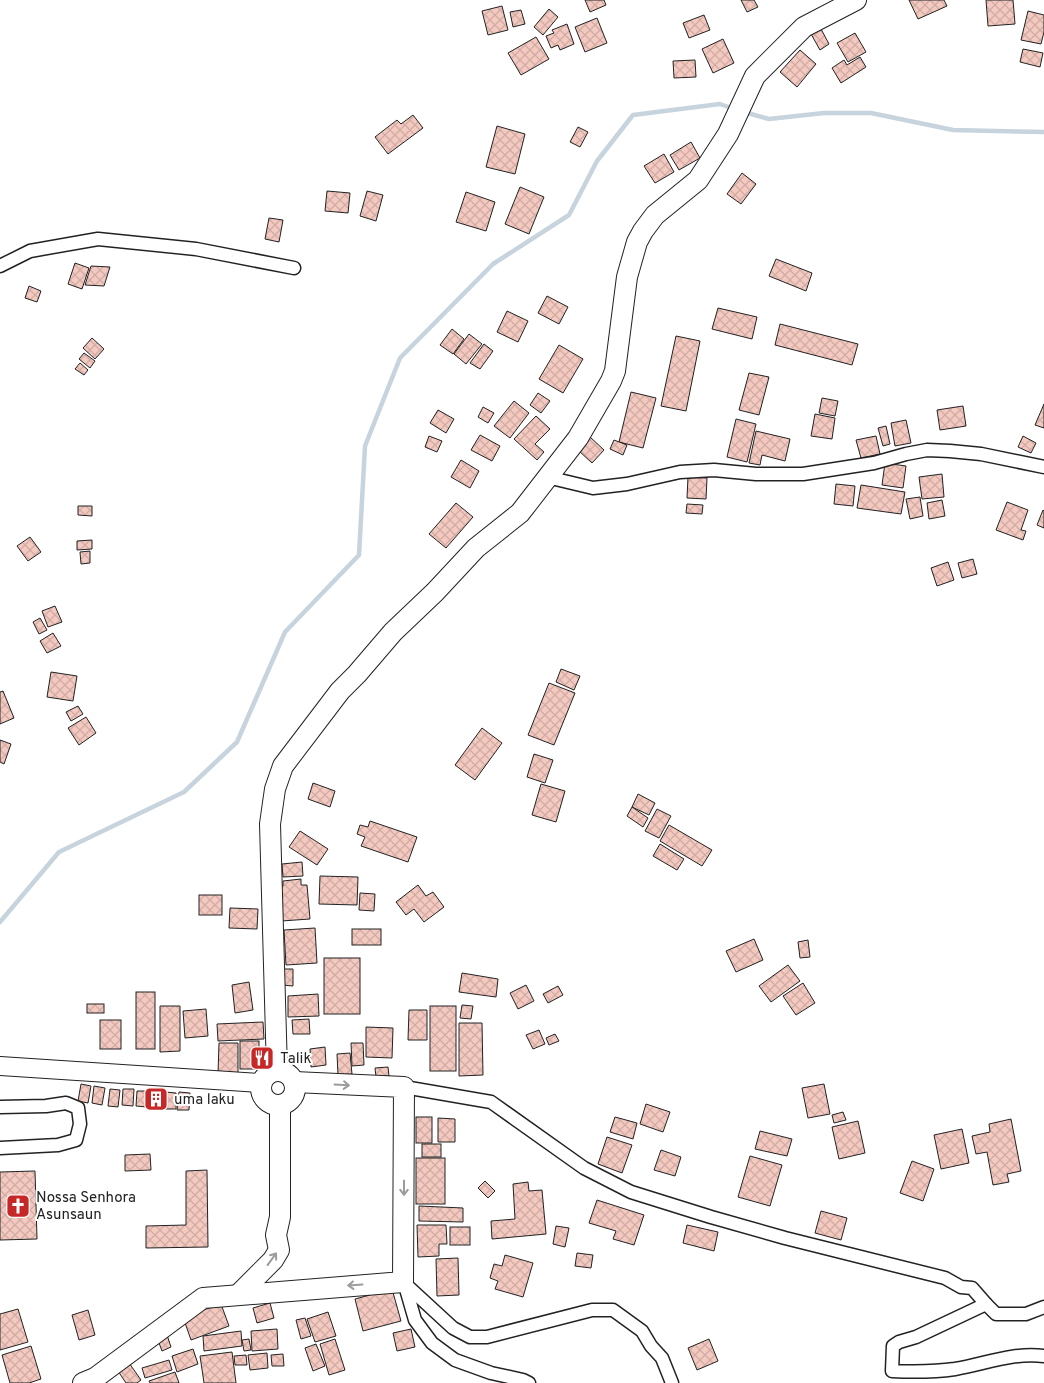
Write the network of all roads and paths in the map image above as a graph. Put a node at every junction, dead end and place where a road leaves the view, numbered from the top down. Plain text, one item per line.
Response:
1 (856, 0) edge
2 (0, 266) edge
3 (294, 268) dead end
4 (1044, 467) edge
5 (547, 477) junction
6 (0, 1066) edge
7 (269, 1077) junction
8 (294, 1082) junction
9 (404, 1087) junction
10 (280, 1105) junction
11 (0, 1107) edge
12 (0, 1148) edge
13 (404, 1282) junction
14 (239, 1294) junction
15 (986, 1304) junction
16 (1044, 1308) edge
17 (1044, 1356) edge
18 (89, 1381) edge
19 (70, 1383) edge
20 (529, 1383) edge
21 (672, 1383) edge

1 - 5 main road
2 - 3 street
4 - 5 street
5 - 7 main road
6 - 7 street
7 - 8 main road
7 - 10 main road
8 -> 9 main road
8 - 10 main road
9 -> 13 main road
9 - 15 street
14 -> 10 main road
11 - 12 street
13 -> 14 main road
13 - 20 street
13 - 21 street
14 - 18 main road
15 - 16 street
15 - 17 street
18 - 19 street

